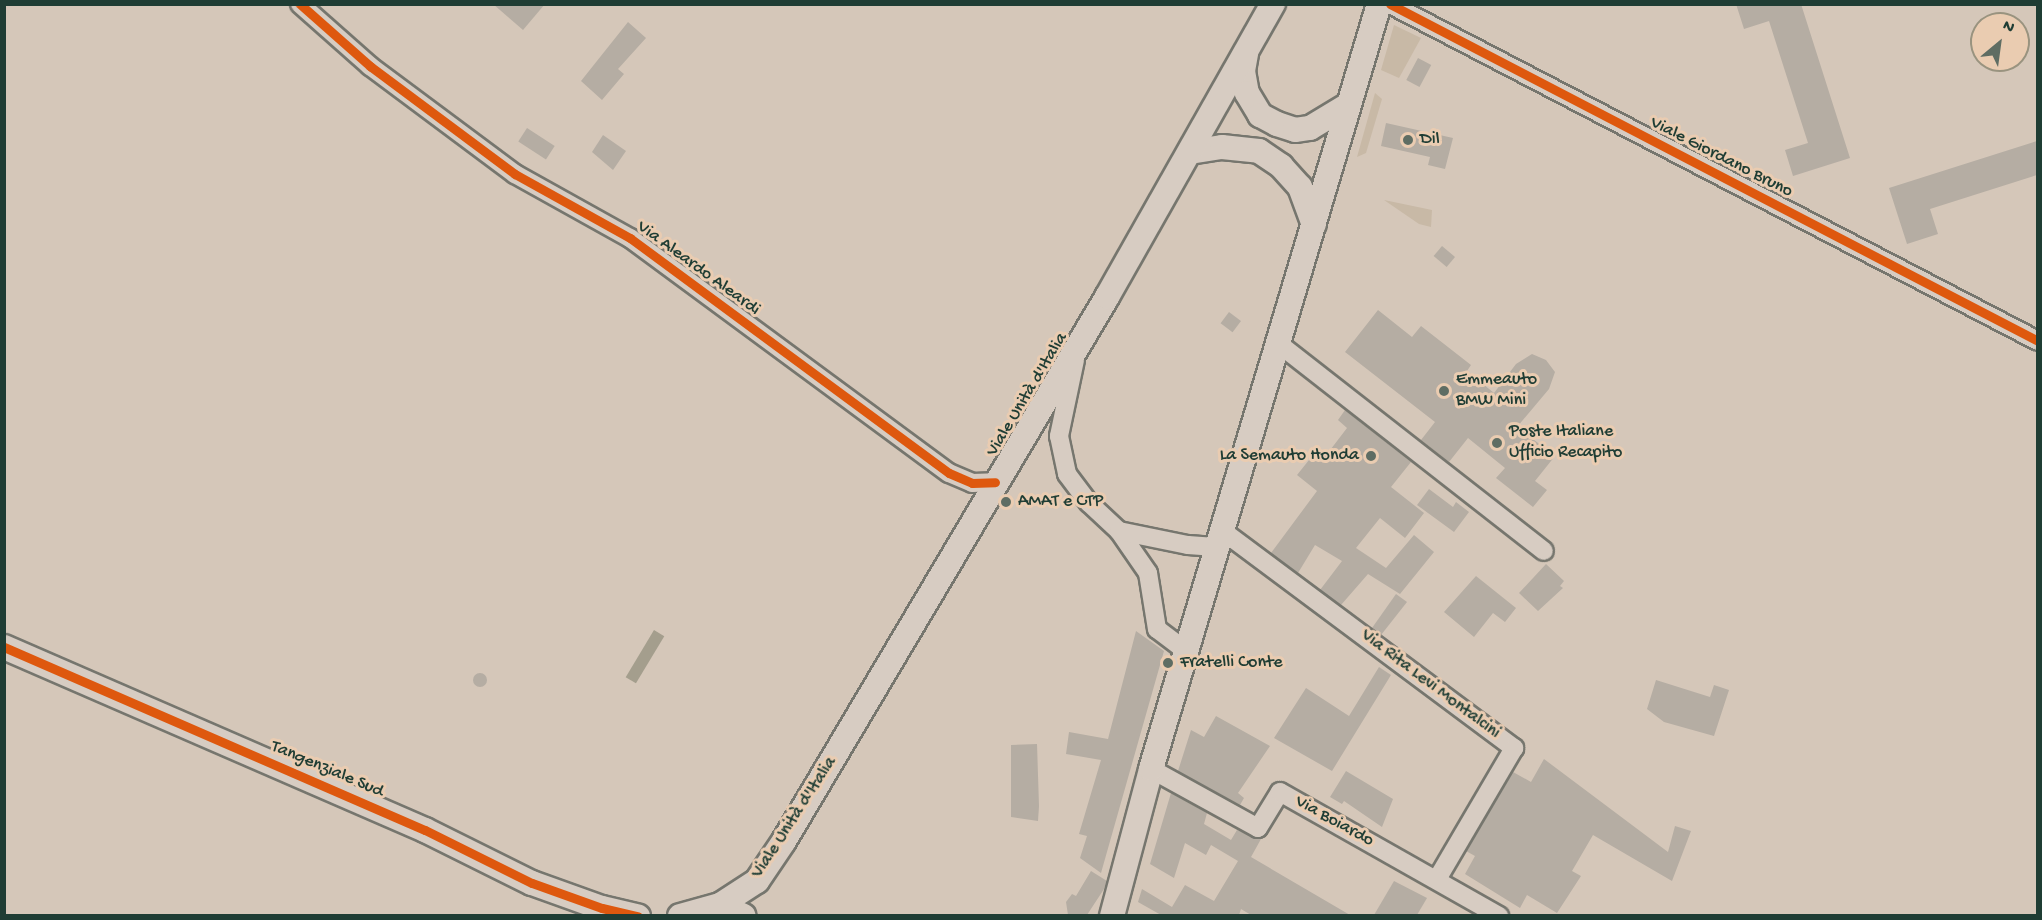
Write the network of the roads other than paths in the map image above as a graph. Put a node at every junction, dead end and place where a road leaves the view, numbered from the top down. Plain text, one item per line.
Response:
1 (300, 4) edge
2 (1273, 4) edge
3 (1379, 4) edge
4 (1390, 4) edge
5 (1246, 51) junction
6 (1348, 105) junction
7 (1190, 152) junction
8 (1314, 225) junction
9 (1080, 341) junction
10 (2037, 341) edge
11 (1279, 344) junction
12 (995, 482) junction
13 (1119, 531) junction
14 (1222, 539) junction
15 (1544, 551) dead end
16 (4, 647) edge
17 (1188, 652) junction
18 (1151, 769) junction
19 (1437, 879) junction
20 (532, 882) junction
21 (720, 905) junction
22 (570, 915) edge
23 (638, 915) edge
24 (680, 915) edge
25 (744, 915) edge
26 (1112, 915) edge
27 (1498, 915) edge

1 - 12 street, Via Aleardo Aleardi
2 - 5 main road, Viale Unità d'Italia
3 - 6 main road
4 - 10 street, Viale Giordano Bruno
5 - 6 main road
5 - 7 main road, Viale Unità d'Italia
6 - 8 main road
7 - 8 main road
7 - 9 main road, Viale Unità d'Italia
8 - 11 main road
9 - 12 main road, Viale Unità d'Italia
9 - 13 street
11 - 14 main road
11 - 15 street
12 - 21 main road, Viale Unità d'Italia
13 - 14 street
13 - 17 street
14 - 17 main road
14 - 19 street, Via Rita Levi Montalcini
16 - 20 main road, Tangenziale Sud
17 - 18 main road
18 - 19 street, Via Boiardo
18 - 26 main road
19 - 27 street
20 - 22 main road, Tangenziale Sud
20 - 23 main road, Tangenziale Sud
21 - 24 main road, Viale Unità d'Italia
21 - 25 main road

